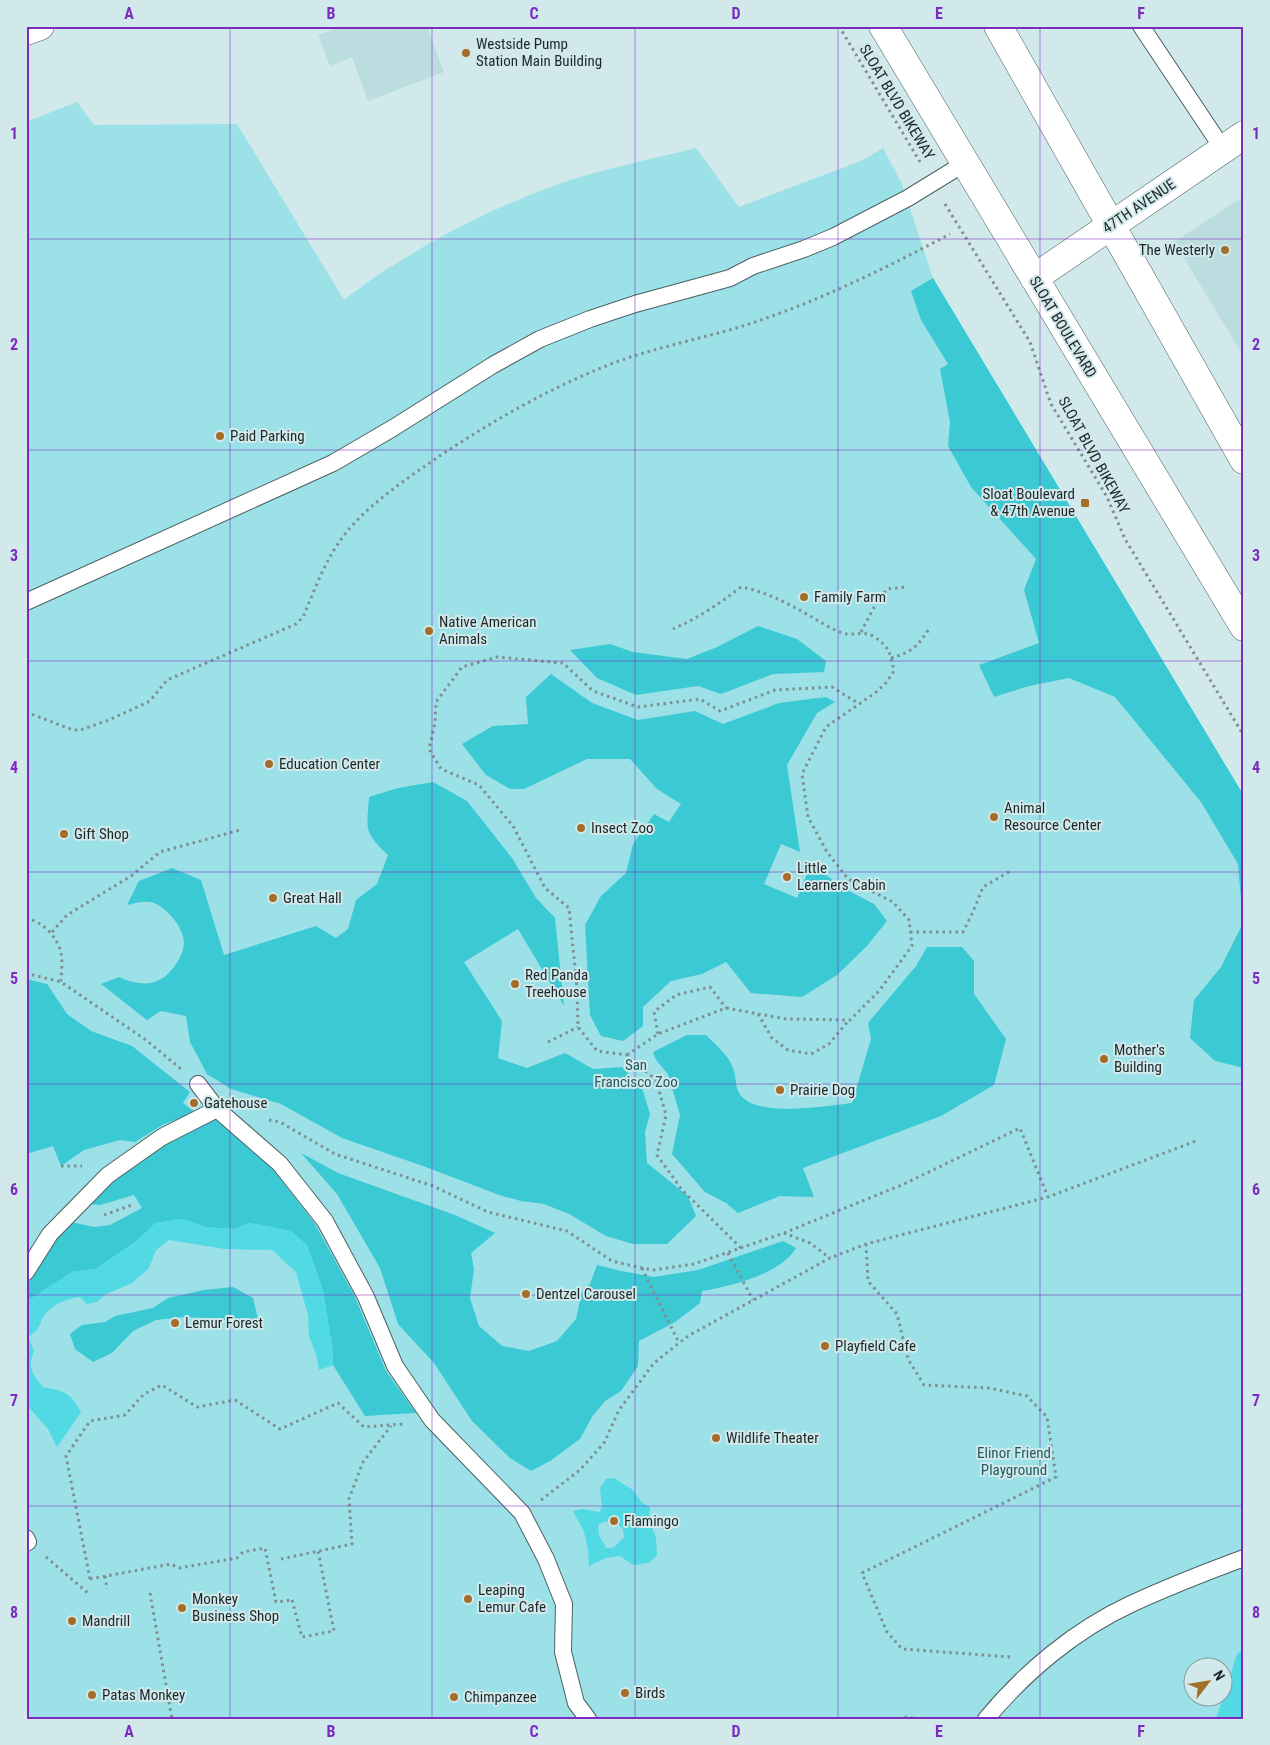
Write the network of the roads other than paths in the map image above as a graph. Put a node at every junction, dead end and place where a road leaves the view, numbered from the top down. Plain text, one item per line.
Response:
1 (40, 26) edge
2 (883, 26) edge
3 (998, 26) edge
4 (1141, 26) edge
5 (26, 32) edge
6 (1234, 142) edge
7 (965, 163) junction
8 (1111, 225) junction
9 (1034, 278) junction
10 (1244, 460) edge
11 (26, 602) edge
12 (1244, 627) edge
13 (198, 1084) road end
14 (217, 1109) junction
15 (26, 1272) edge
16 (1244, 1558) edge
17 (588, 1719) edge
18 (986, 1719) edge

1 - 5 street
2 - 7 street, SLOAT BOULEVARD
3 - 8 street
4 - 6 lane
6 - 8 street, 47TH AVENUE
7 - 9 street, SLOAT BOULEVARD
7 - 11 lane
8 - 9 street, 47TH AVENUE
8 - 10 street
9 - 12 street, SLOAT BOULEVARD
13 - 14 lane
14 - 15 lane
14 - 17 lane
16 - 18 lane

